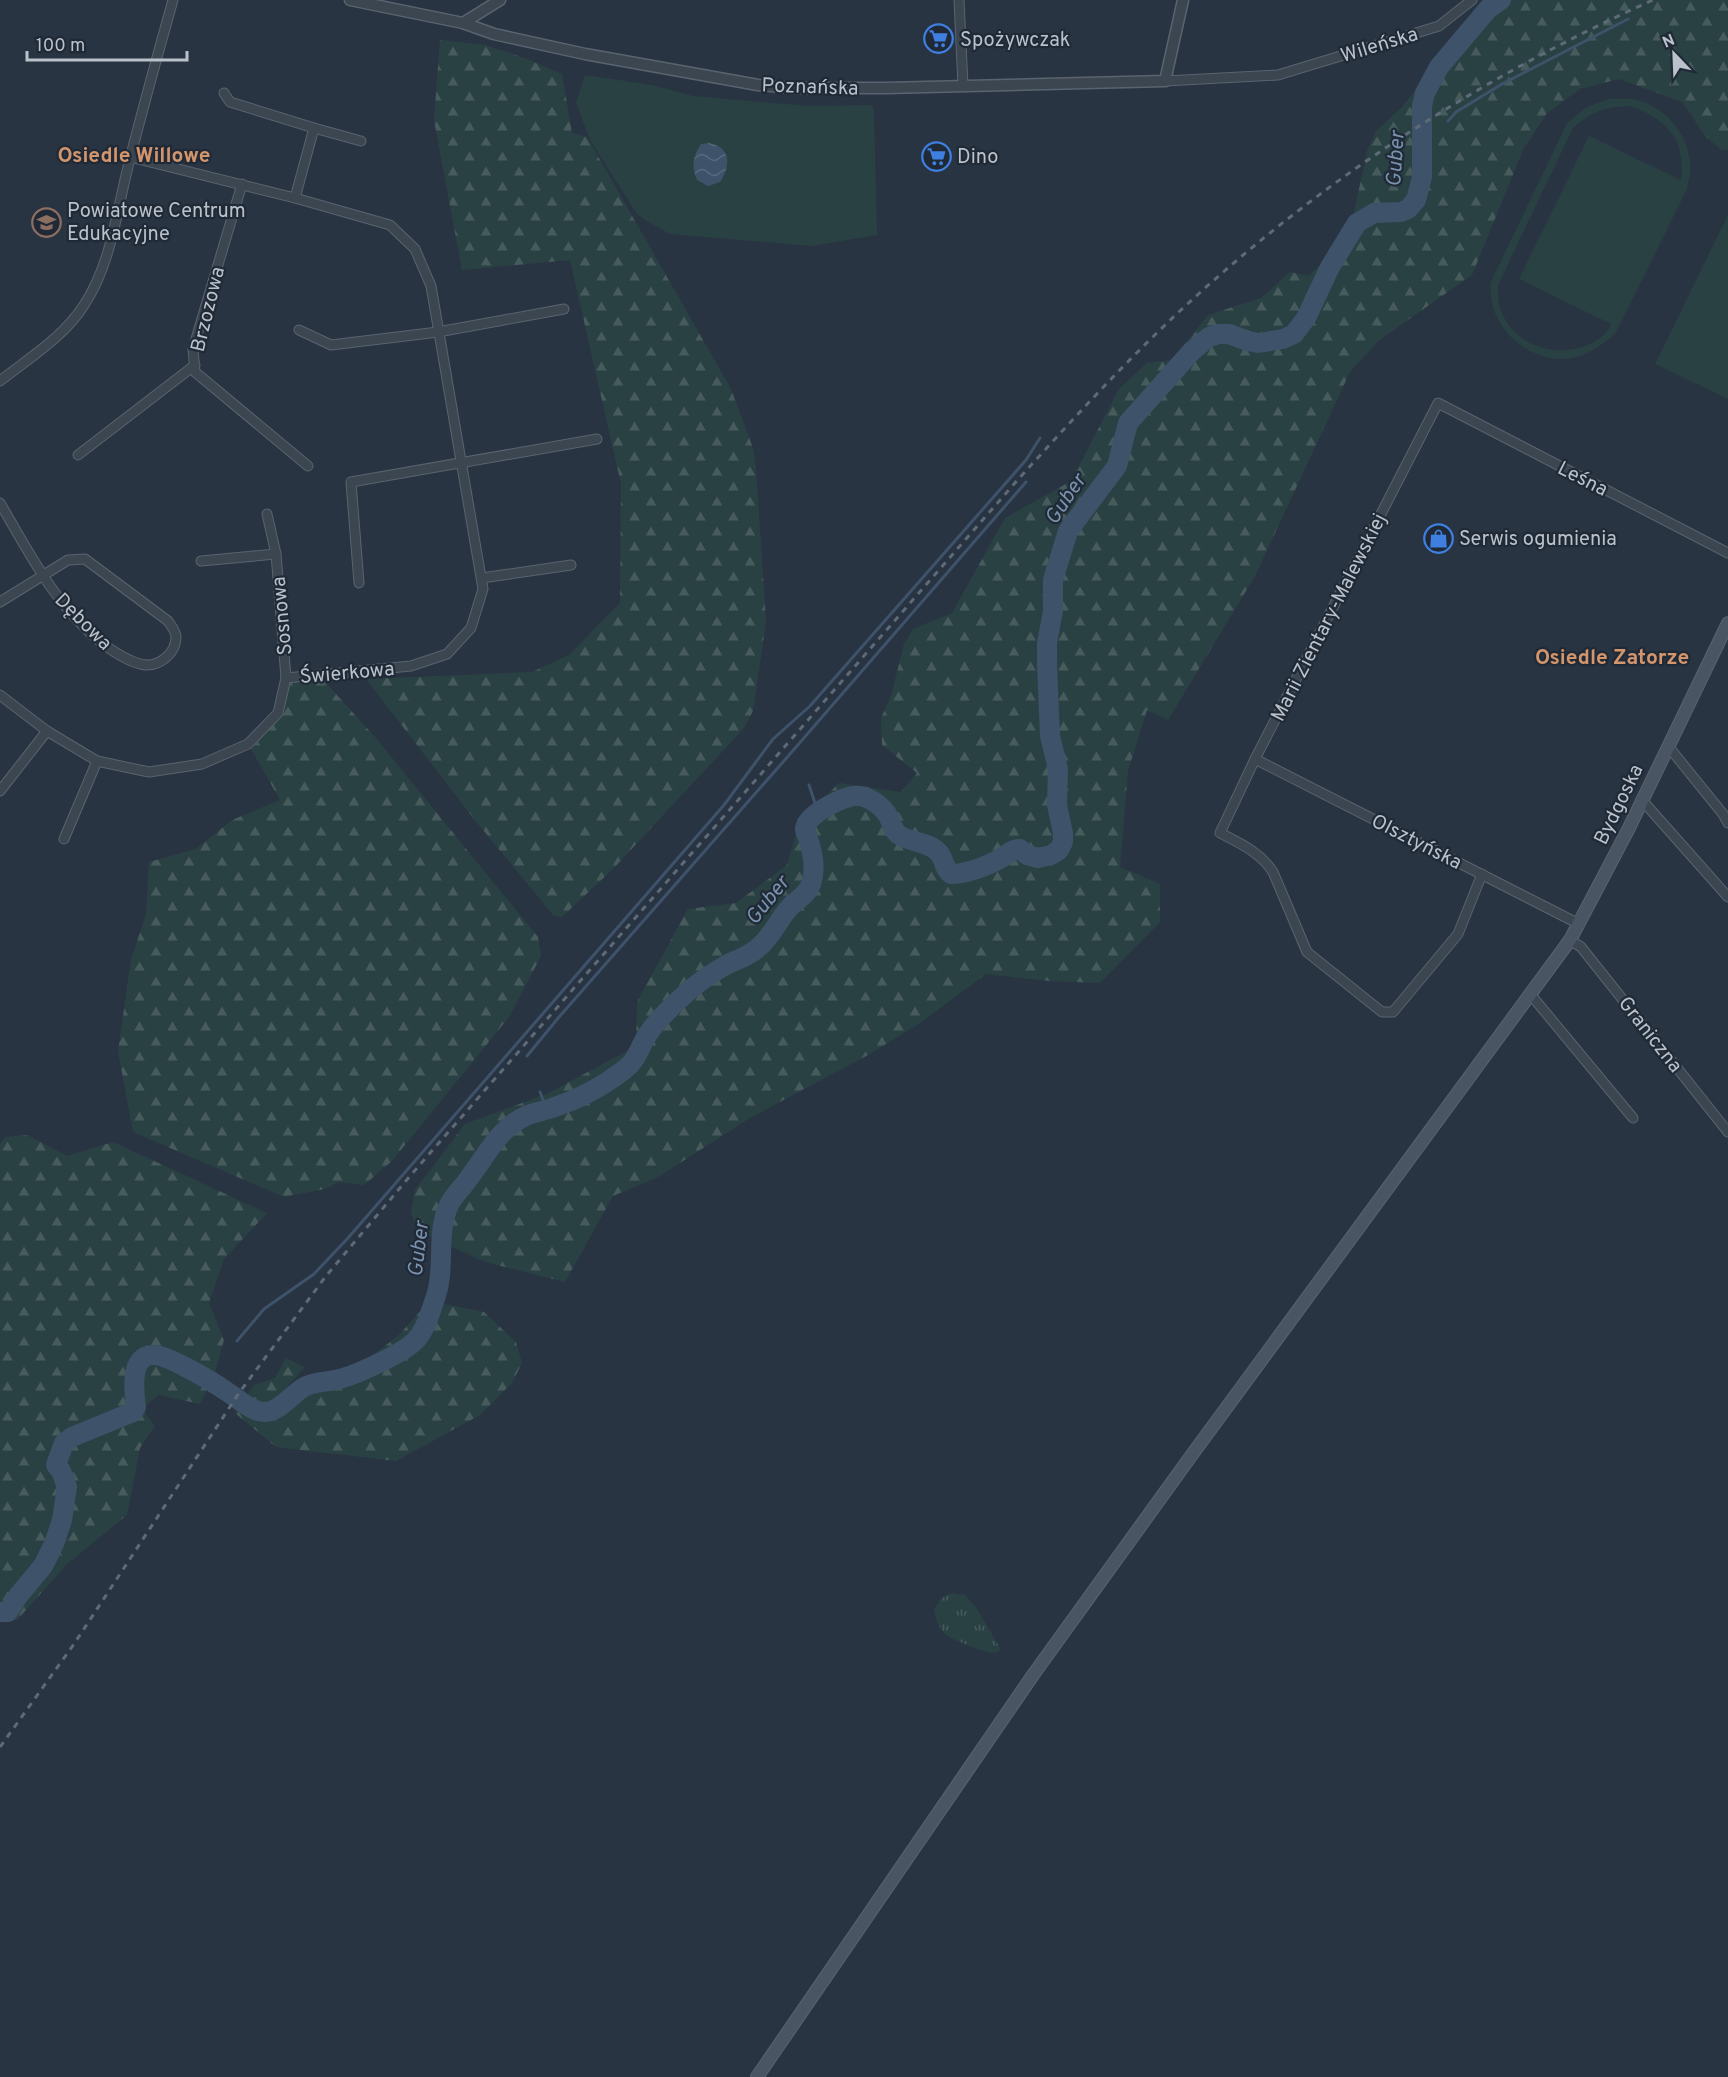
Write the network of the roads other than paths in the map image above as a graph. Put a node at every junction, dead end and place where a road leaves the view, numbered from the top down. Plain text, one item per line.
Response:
1 (173, 0) edge
2 (350, 0) edge
3 (500, 0) edge
4 (958, 0) edge
5 (1183, 0) edge
6 (1472, 0) edge
7 (463, 23) junction
8 (1278, 75) joint
9 (1165, 81) junction
10 (963, 86) junction
11 (224, 93) dead end
12 (314, 128) junction
13 (361, 141) dead end
14 (130, 157) junction
15 (242, 184) junction
16 (295, 198) junction
17 (564, 309) dead end
18 (299, 330) dead end
19 (438, 332) junction
20 (195, 364) junction
21 (0, 381) edge
22 (1438, 402) joint
23 (597, 439) dead end
24 (78, 455) dead end
25 (461, 463) junction
26 (308, 466) dead end
27 (0, 503) edge
28 (267, 514) dead end
29 (1728, 553) edge
30 (276, 554) junction
31 (201, 561) dead end
32 (571, 565) dead end
33 (42, 576) junction
34 (482, 579) junction
35 (359, 584) dead end
36 (0, 602) edge
37 (1728, 622) edge
38 (286, 678) junction
39 (0, 695) edge
40 (47, 731) junction
41 (1668, 746) junction
42 (1255, 759) junction
43 (97, 761) junction
44 (0, 791) edge
45 (1641, 799) junction
46 (1728, 824) edge
47 (64, 839) dead end
48 (1482, 874) junction
49 (1728, 897) edge
50 (1579, 924) junction
51 (1570, 940) junction
52 (1531, 995) junction
53 (1634, 1118) dead end
54 (1728, 1132) edge
55 (757, 2077) edge

1 - 14 street
2 - 7 street, Poznańska
3 - 7 street
4 - 10 street
5 - 9 street
6 - 8 street, Wileńska
7 - 10 street, Poznańska
8 - 9 street, Poznańska
9 - 10 street, Poznańska
11 - 12 street
12 - 13 street
12 - 16 street
14 - 15 street, Świerkowa
14 - 21 street
15 - 16 street, Świerkowa
15 - 20 street, Brzozowa
16 - 19 street, Świerkowa
17 - 19 street
18 - 19 street
19 - 25 street, Świerkowa
20 - 24 street, Brzozowa
20 - 26 street, Brzozowa
22 - 29 street, Leśna
22 - 42 street, Marii Zientary-Malewskiej
23 - 25 street
25 - 34 street, Świerkowa
25 - 35 street
27 - 33 street, Dębowa
28 - 30 street, Sosnowa
30 - 31 street, Sosnowa
30 - 38 street, Sosnowa
32 - 34 street
33 - 33 street, Dębowa
33 - 36 street
34 - 38 street, Świerkowa
37 - 41 main road, Bydgoska
38 - 43 street, Świerkowa
39 - 40 street, Świerkowa
40 - 43 street, Świerkowa
40 - 44 street
41 - 45 main road, Bydgoska
41 - 46 street
42 - 48 street, Olsztyńska
42 - 48 street, Marii Zientary-Malewskiej
43 - 47 street
45 - 49 street
45 - 50 main road, Bydgoska
48 - 50 street, Olsztyńska
50 - 51 main road, Bydgoska
51 - 52 main road, Bydgoska
51 - 54 street, Graniczna
52 - 53 street
52 - 55 main road, Bydgoska

